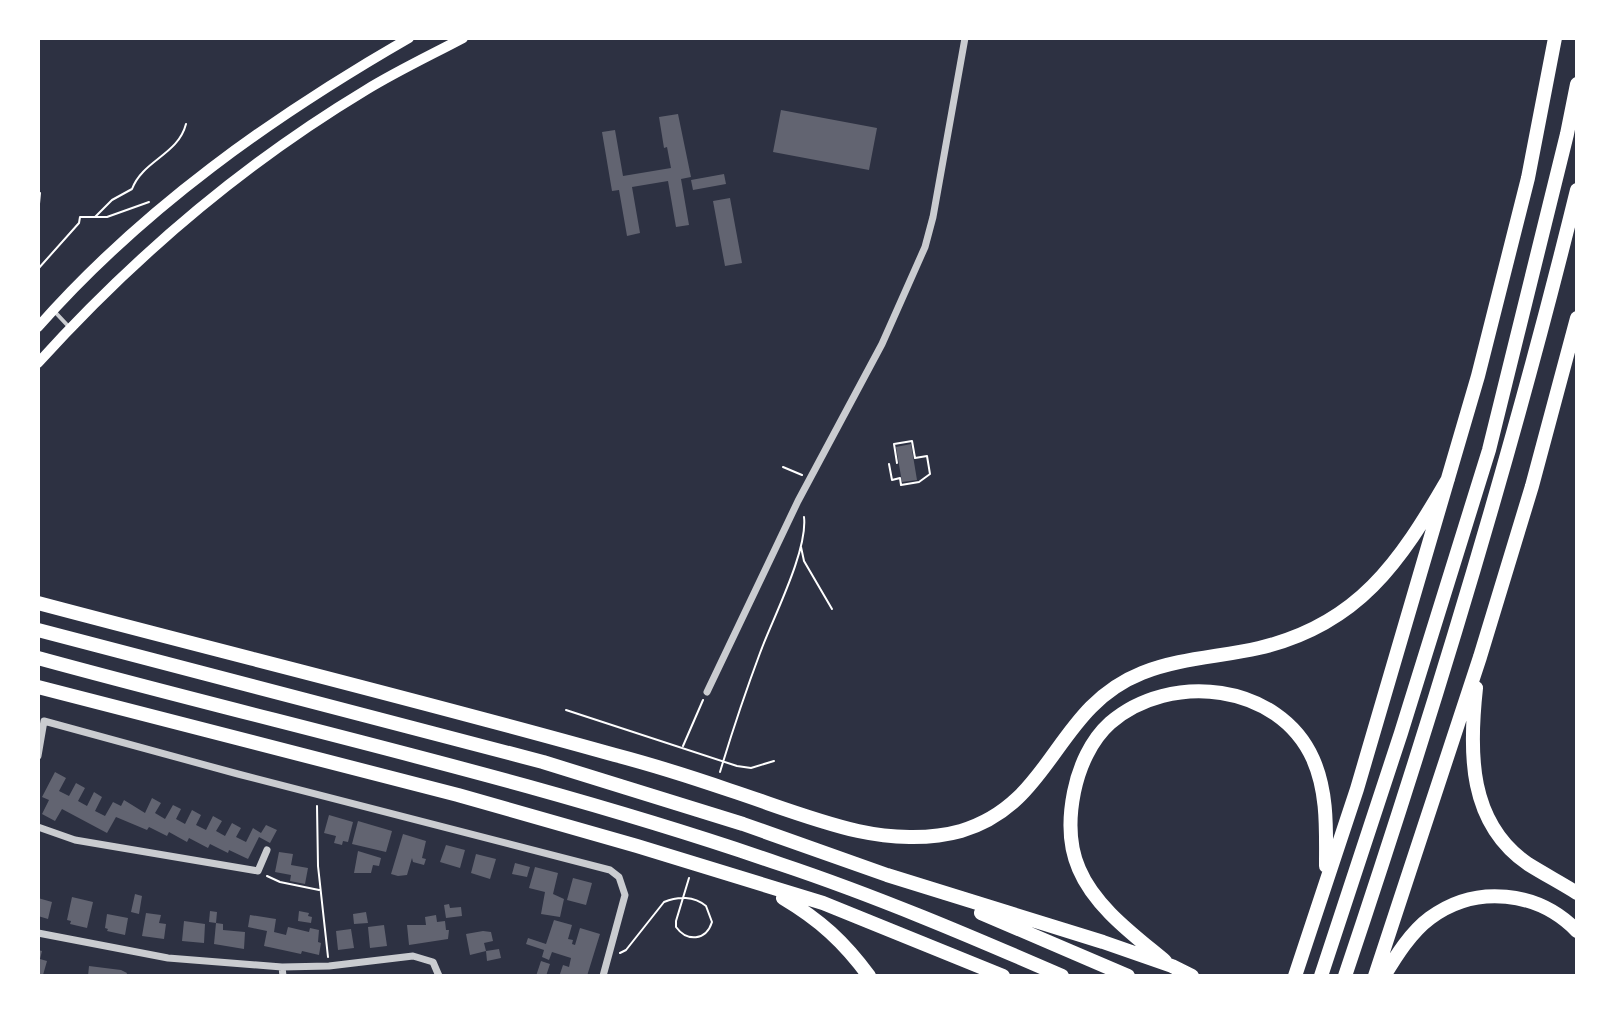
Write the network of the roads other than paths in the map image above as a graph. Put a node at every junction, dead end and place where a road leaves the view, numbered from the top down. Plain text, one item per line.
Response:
1 (409, 38) edge
2 (463, 38) edge
3 (965, 38) edge
4 (1555, 38) edge
5 (1577, 84) edge
6 (1577, 190) edge
7 (53, 310) junction
8 (1577, 318) edge
9 (38, 327) edge
10 (70, 328) junction
11 (38, 363) edge
12 (1448, 479) junction
13 (38, 603) edge
14 (38, 630) edge
15 (1480, 657) junction
16 (38, 658) edge
17 (38, 687) edge
18 (707, 692) road end
19 (38, 756) edge
20 (38, 827) edge
21 (267, 850) dead end
22 (887, 875) junction
23 (1326, 875) junction
24 (766, 887) junction
25 (1577, 893) edge
26 (1577, 931) edge
27 (38, 933) edge
28 (1172, 966) junction
29 (283, 972) edge
30 (439, 976) edge
31 (603, 976) edge
32 (869, 976) edge
33 (1003, 976) edge
34 (1062, 976) edge
35 (1128, 976) edge
36 (1192, 976) edge
37 (1295, 976) edge
38 (1321, 976) edge
39 (1345, 976) edge
40 (1375, 976) edge
41 (1384, 976) edge

1 - 7 main road
2 - 10 main road
3 - 18 street
4 - 12 highway
5 - 38 highway
6 - 39 highway
7 - 9 main road
7 - 10 lane
8 - 15 highway
10 - 11 main road
12 - 13 highway
12 - 23 highway
14 - 22 highway
15 - 25 highway
15 - 40 highway
16 - 34 highway
17 - 24 highway
19 - 31 street
20 - 21 street
22 - 28 highway
22 - 35 highway
23 - 28 highway
23 - 37 highway
24 - 32 highway
24 - 33 highway
26 - 41 highway
27 - 29 street
28 - 36 highway
29 - 30 street

